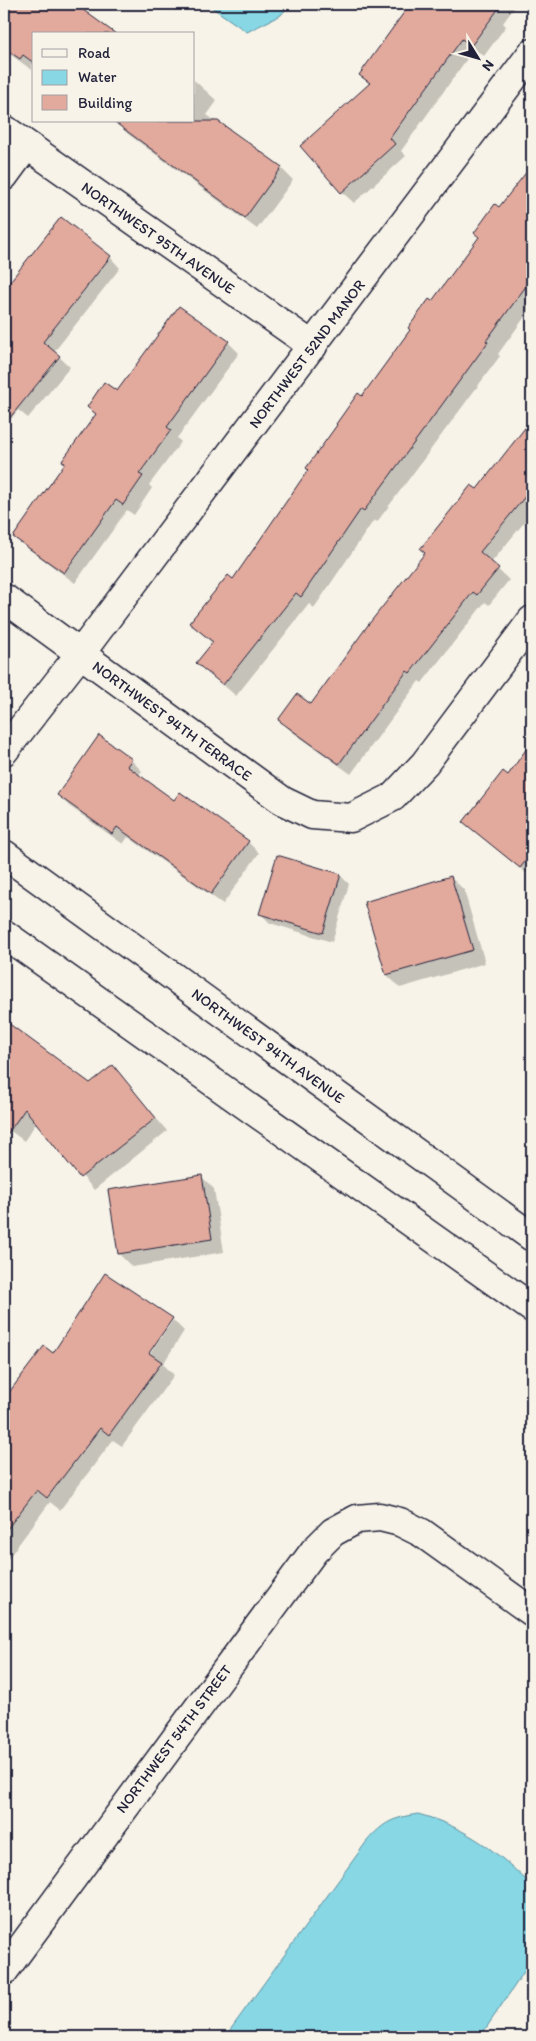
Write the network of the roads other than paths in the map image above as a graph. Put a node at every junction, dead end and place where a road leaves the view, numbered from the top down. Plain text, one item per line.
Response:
1 (532, 52) edge
2 (4, 129) edge
3 (26, 146) junction
4 (4, 176) edge
5 (313, 346) junction
6 (4, 598) edge
7 (532, 620) edge
8 (80, 654) junction
9 (4, 751) edge
10 (4, 854) edge
11 (4, 934) edge
12 (532, 1238) edge
13 (532, 1308) edge
14 (532, 1612) edge
15 (4, 1971) edge

1 - 5 street, NORTHWEST 52ND MANOR
2 - 3 street, NORTHWEST 95TH AVENUE
3 - 4 street
3 - 5 street, NORTHWEST 95TH AVENUE
5 - 8 street, NORTHWEST 52ND MANOR
6 - 8 street, NORTHWEST 94TH TERRACE
7 - 8 street, NORTHWEST 94TH TERRACE
8 - 9 street, NORTHWEST 52ND MANOR
10 - 12 street, NORTHWEST 94TH AVENUE
11 - 13 street
14 - 15 street, NORTHWEST 54TH STREET

